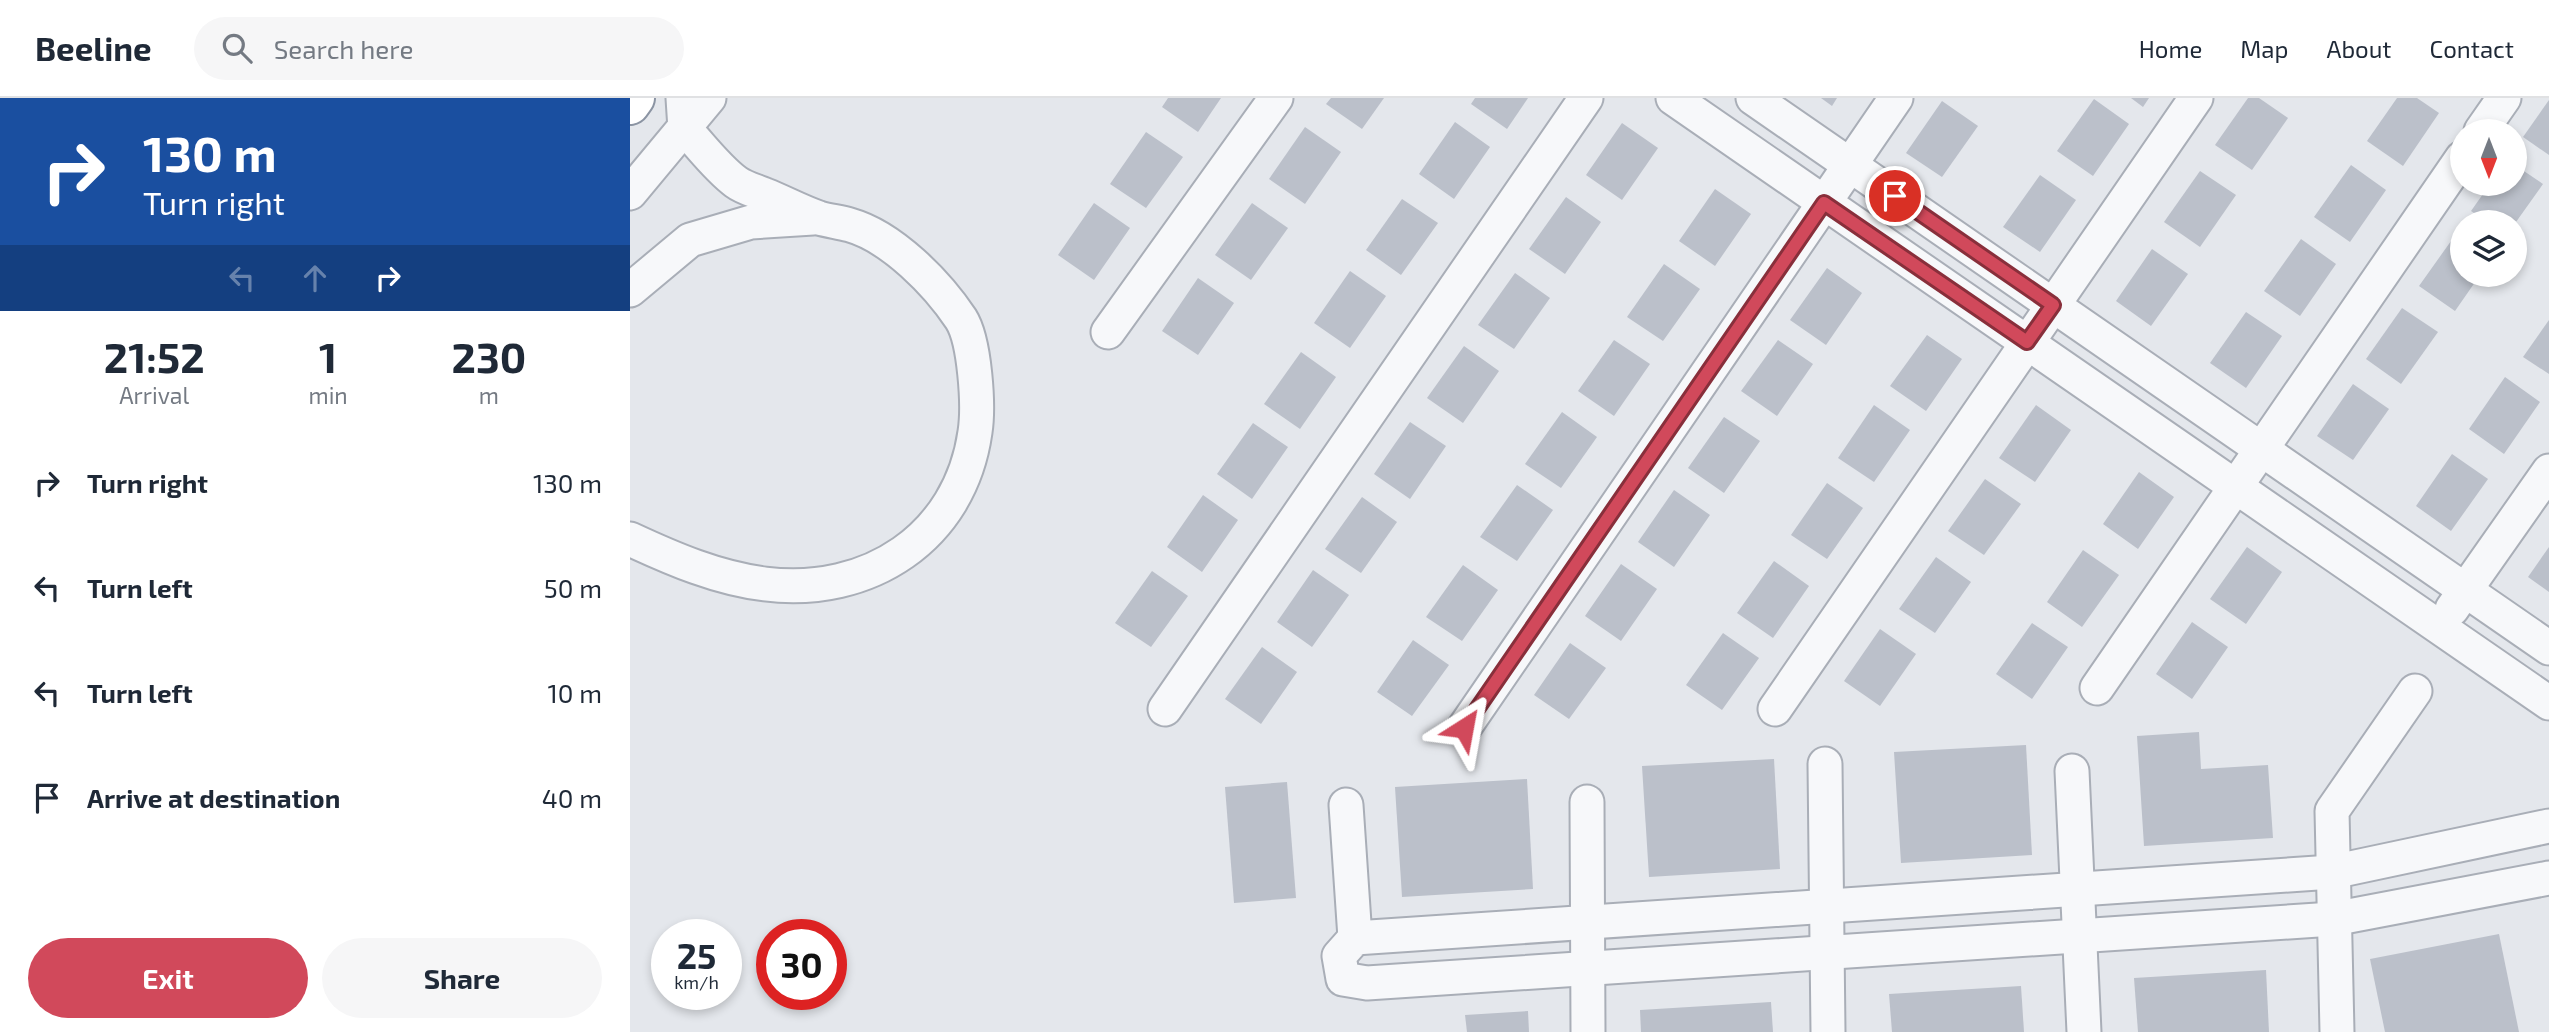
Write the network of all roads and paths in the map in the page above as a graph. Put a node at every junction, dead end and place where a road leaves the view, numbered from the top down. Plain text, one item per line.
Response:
1 (635, 98) edge
2 (709, 98) edge
3 (1276, 98) edge
4 (1586, 98) edge
5 (1673, 98) edge
6 (1753, 98) edge
7 (1896, 98) edge
8 (2196, 98) edge
9 (2504, 98) edge
10 (630, 105) edge
11 (684, 114) edge
12 (2489, 119) edge
13 (1850, 165) junction
14 (2450, 175) edge
15 (630, 193) edge
16 (1824, 203) junction
17 (819, 218) junction
18 (630, 290) edge
19 (2053, 305) junction
20 (1108, 332) dead end
21 (2027, 342) junction
22 (2262, 449) junction
23 (2549, 471) edge
24 (2236, 487) junction
25 (630, 539) edge
26 (2465, 590) junction
27 (2439, 627) junction
28 (2549, 648) edge
29 (2097, 688) dead end
30 (2415, 691) dead end
31 (2549, 704) edge
32 (1165, 709) dead end
33 (1775, 709) dead end
34 (1464, 728) dead end
35 (1825, 764) dead end
36 (2072, 771) dead end
37 (1587, 802) dead end
38 (1346, 805) dead end
39 (2549, 826) edge
40 (2332, 872) junction
41 (2549, 878) edge
42 (2077, 889) junction
43 (1826, 906) junction
44 (2333, 919) junction
45 (1587, 923) junction
46 (2079, 936) junction
47 (1355, 938) junction
48 (1827, 952) junction
49 (1587, 969) junction
50 (1588, 1032) edge
51 (1828, 1032) edge
52 (2084, 1032) edge
53 (2337, 1032) edge

1 - 10 highway
2 - 11 street
3 - 20 street
4 - 32 street
5 - 16 street
6 - 13 street
7 - 13 street
8 - 19 street
9 - 12 street
11 - 15 street
11 - 17 street
13 - 16 street
13 - 19 street
14 - 22 street
16 - 21 street
16 - 34 street
17 - 18 street
17 - 25 street
19 - 21 street
19 - 22 street
21 - 24 street
21 - 33 street
22 - 24 street
22 - 26 street
23 - 26 street
24 - 27 street
24 - 29 street
26 - 27 street
26 - 28 street
27 - 31 street
30 - 40 street
35 - 43 street
36 - 42 street
37 - 45 street
38 - 47 street
39 - 40 street
40 - 42 street
40 - 44 street
41 - 44 street
42 - 43 street
42 - 46 street
43 - 45 street
43 - 48 street
44 - 46 street
44 - 53 street
45 - 47 street
45 - 49 street
46 - 48 street
46 - 52 street
47 - 49 street
48 - 49 street
48 - 51 street
49 - 50 street

